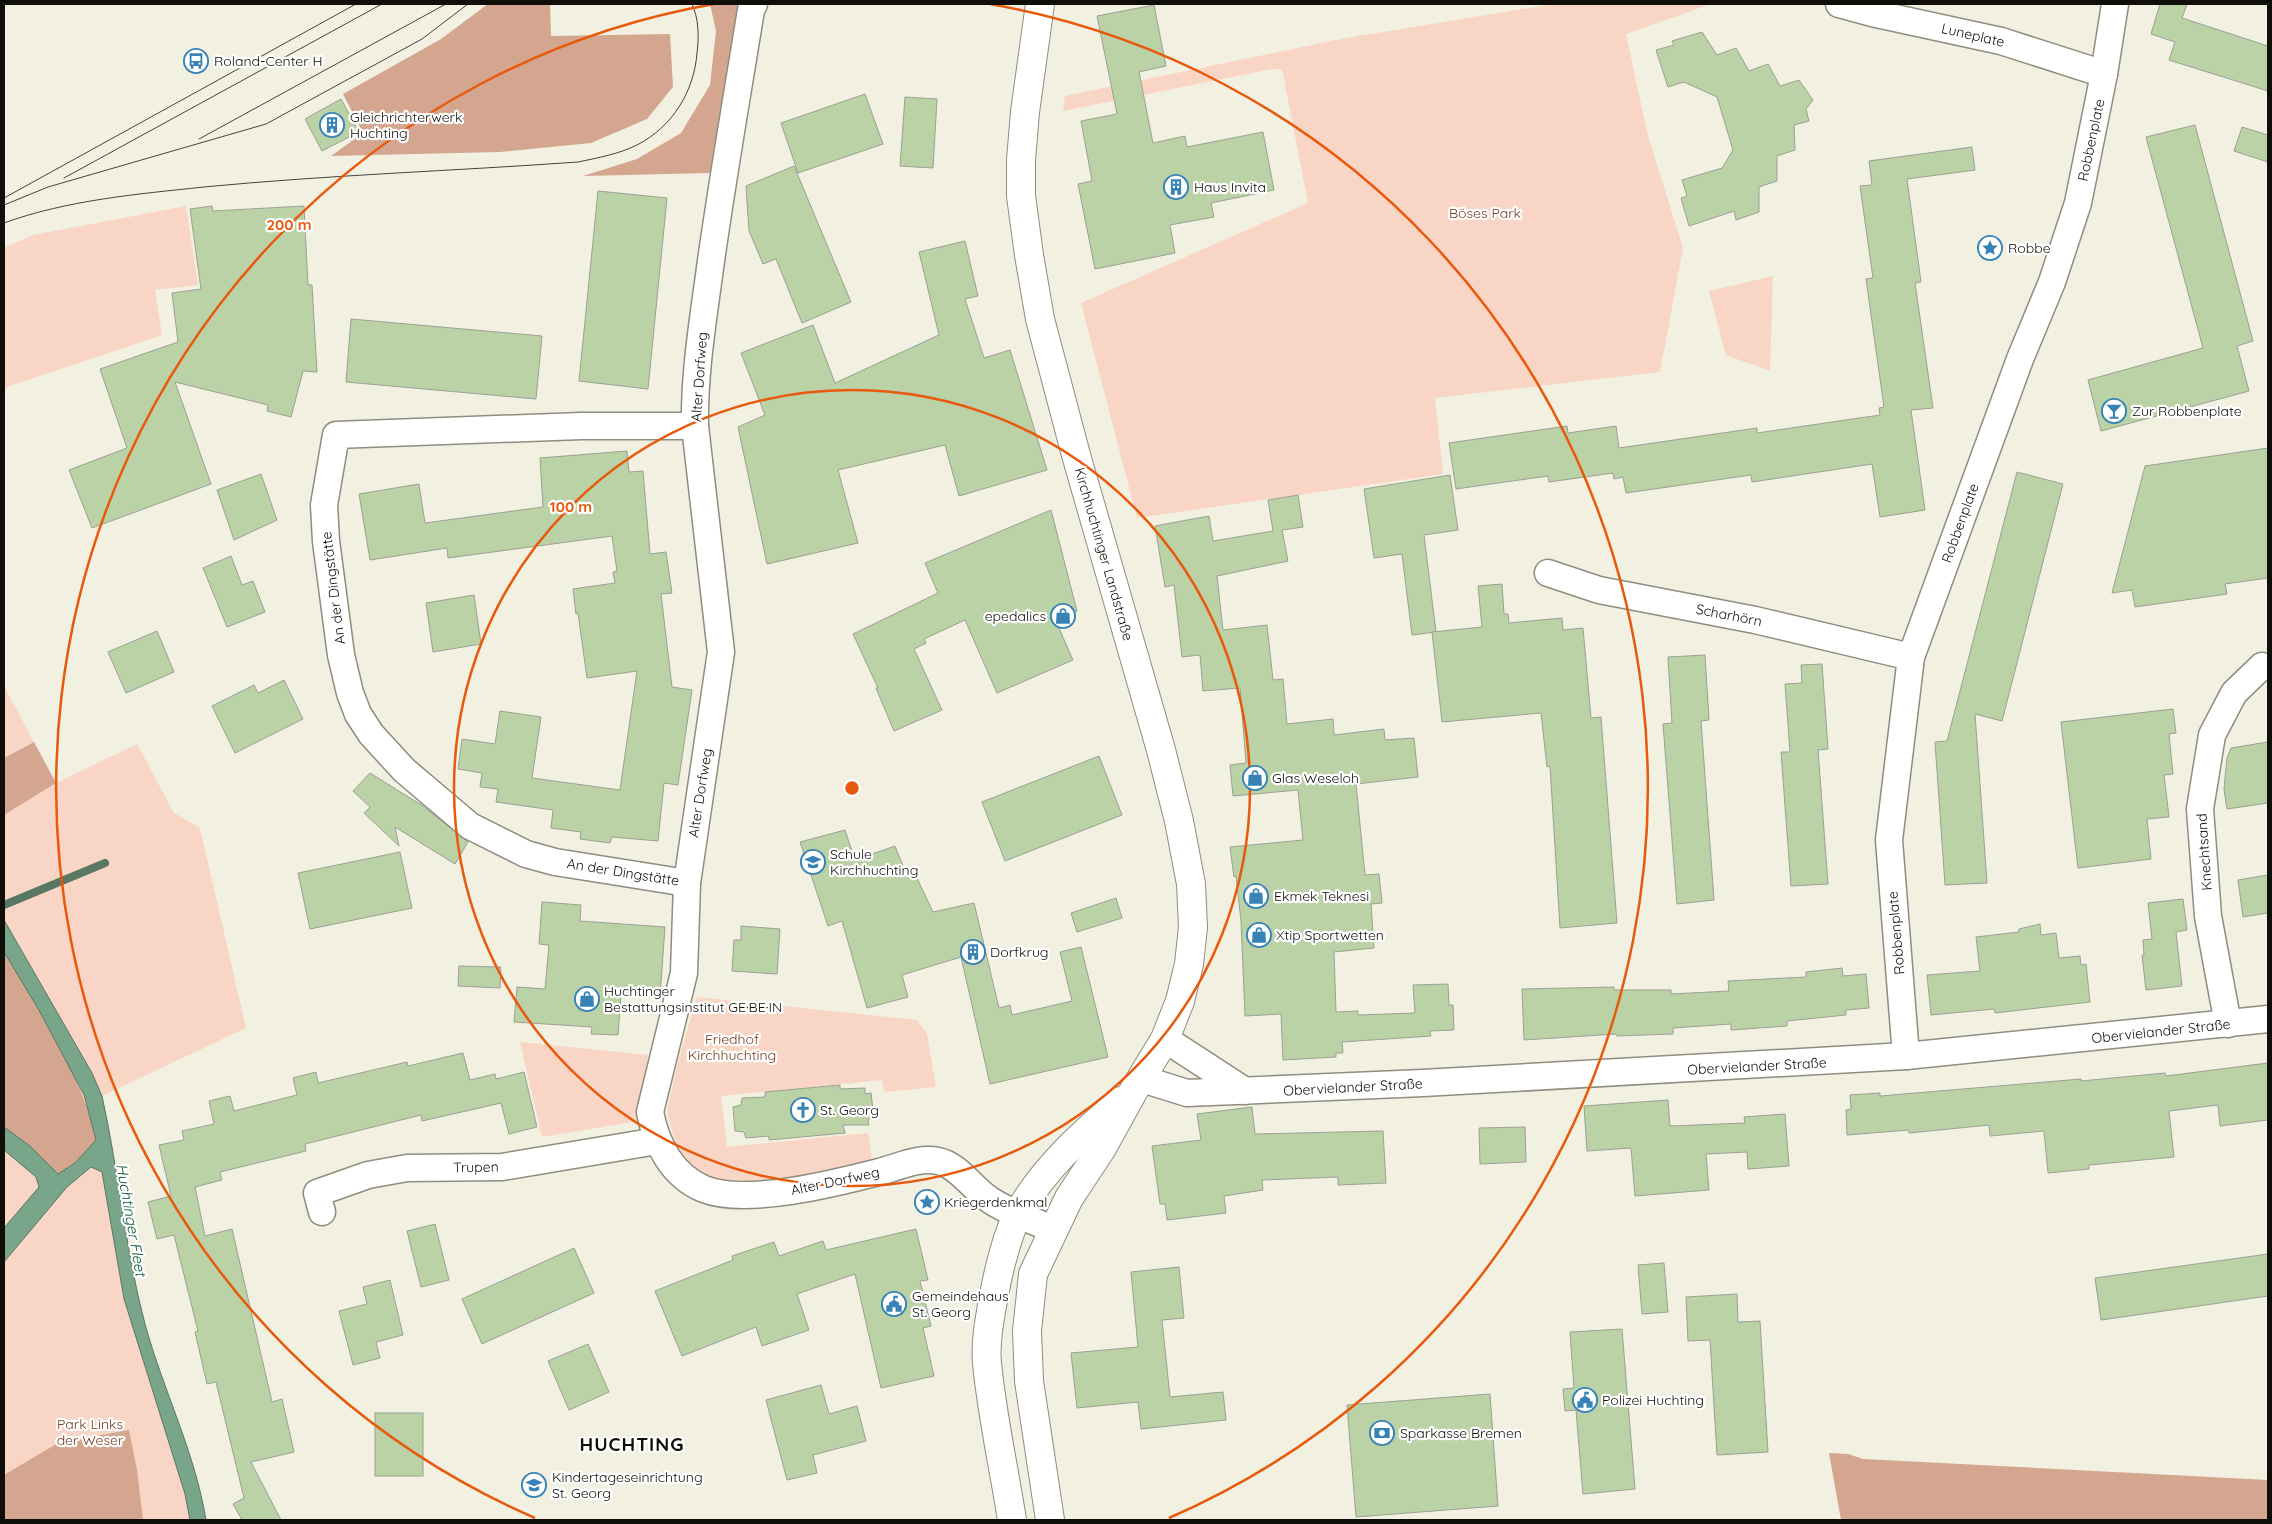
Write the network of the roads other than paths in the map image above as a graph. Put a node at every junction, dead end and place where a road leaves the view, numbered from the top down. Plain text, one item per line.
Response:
1 (1040, 4) edge
2 (1839, 4) edge
3 (2115, 4) edge
4 (753, 7) edge
5 (2104, 74) junction
6 (695, 426) junction
7 (1548, 573) dead end
8 (1911, 657) junction
9 (2262, 666) dead end
10 (687, 883) junction
11 (2268, 1019) edge
12 (2228, 1024) junction
13 (1165, 1039) junction
14 (1906, 1056) junction
15 (1138, 1084) junction
16 (1245, 1092) junction
17 (657, 1140) junction
18 (322, 1212) dead end
19 (1018, 1213) junction
20 (1054, 1230) junction
21 (1012, 1520) edge
22 (1050, 1520) edge

1 - 13 main road, Kirchhuchtinger Landstraße
2 - 5 street, Luneplate
3 - 5 street, Robbenplate
4 - 6 street, Alter Dorfweg
5 - 8 street, Robbenplate
6 - 10 street, Alter Dorfweg
6 - 10 street, An der Dingstätte
7 - 8 street, Scharhörn
8 - 14 street, Robbenplate
9 - 12 street, Knechtsand
10 - 17 street, Alter Dorfweg
11 - 12 street, Obervielander Straße
12 - 14 street, Obervielander Straße
13 - 15 main road, Kirchhuchtinger Landstraße
13 - 16 street
14 - 16 street, Obervielander Straße
15 - 16 street, Obervielander Straße
15 - 19 main road, Kirchhuchtinger Landstraße
15 - 20 main road, Kirchhuchtinger Landstraße
17 - 18 street, Trupen
17 - 19 street, Alter Dorfweg
19 - 20 street, Alter Dorfweg
19 - 21 main road, Kirchhuchtinger Landstraße
20 - 22 main road, Kirchhuchtinger Landstraße

